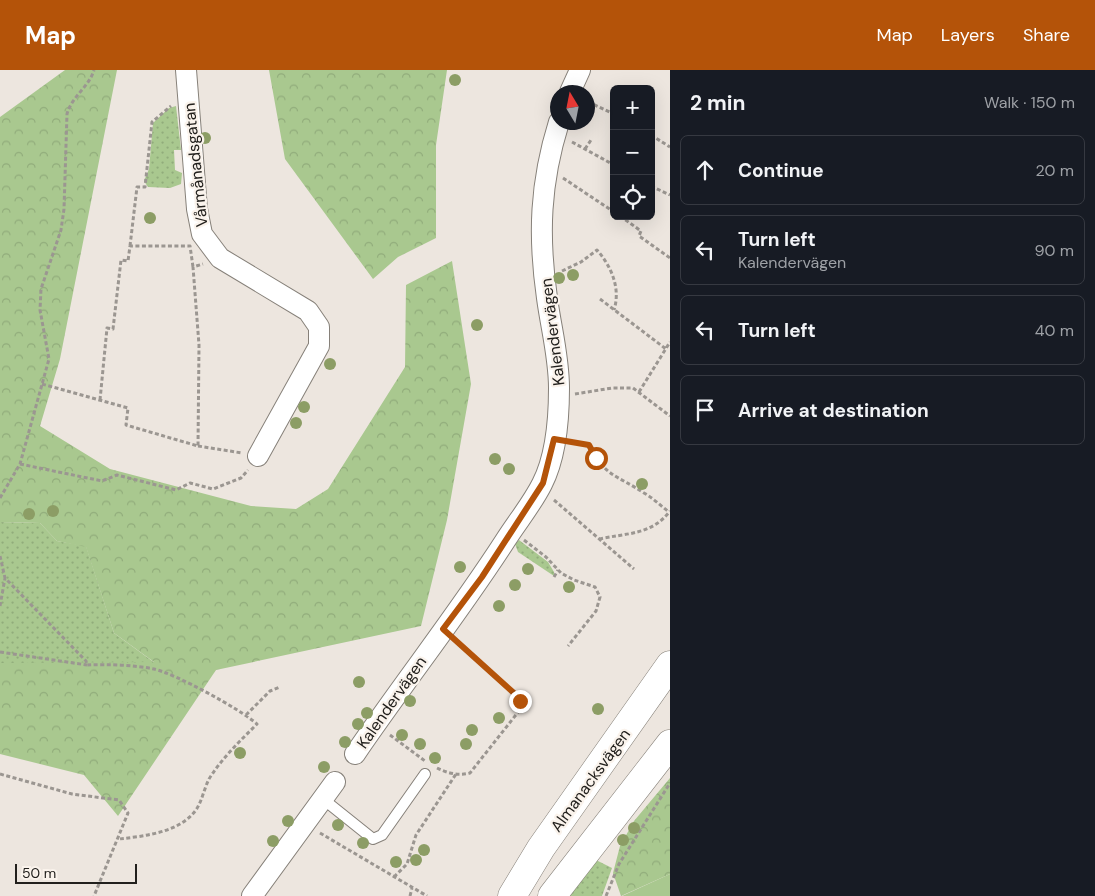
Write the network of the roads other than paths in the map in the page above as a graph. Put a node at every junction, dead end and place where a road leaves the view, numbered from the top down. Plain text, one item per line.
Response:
1 (186, 70) edge
2 (580, 70) edge
3 (573, 85) edge
4 (557, 130) edge
5 (258, 456) road end
6 (670, 665) edge
7 (670, 744) edge
8 (355, 754) dead end
9 (425, 774) dead end
10 (335, 782) dead end
11 (324, 800) junction
12 (252, 896) edge
13 (512, 896) edge
14 (552, 896) edge

1 - 5 street, Vårmånadsgatan
2 - 3 street
4 - 8 street, Kalendervägen
6 - 13 main road, Almanacksvägen
7 - 14 main road
9 - 11 lane
10 - 11 street
11 - 12 street

